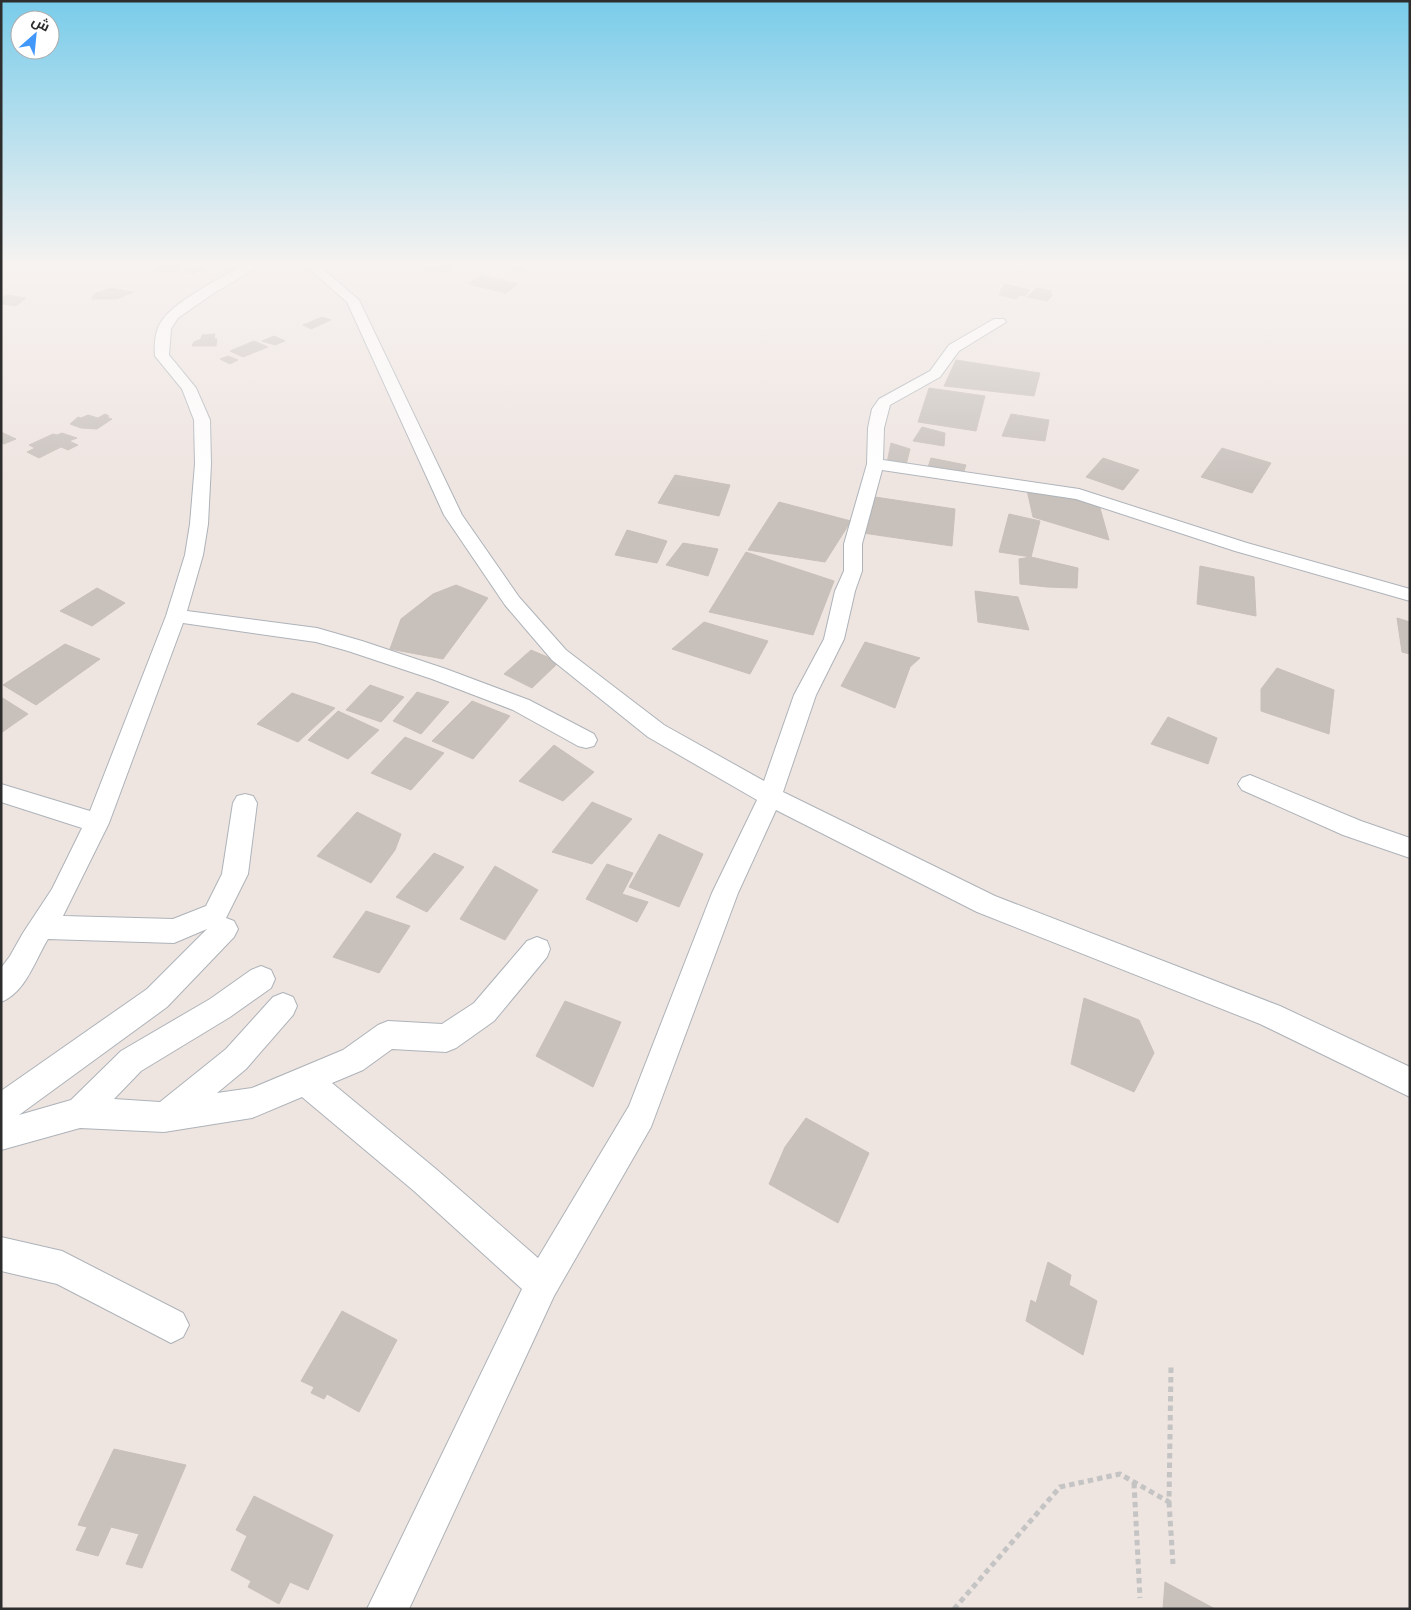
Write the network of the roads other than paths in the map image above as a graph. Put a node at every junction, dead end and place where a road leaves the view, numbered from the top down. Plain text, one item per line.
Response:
1 (164, 339) edge
2 (371, 339) edge
3 (969, 339) edge
4 (875, 464) junction
5 (1410, 595) edge
6 (176, 616) junction
7 (586, 740) dead end
8 (1250, 784) dead end
9 (1, 793) edge
10 (770, 796) junction
11 (245, 803) dead end
12 (97, 823) junction
13 (1410, 848) edge
14 (41, 927) junction
15 (225, 928) dead end
16 (537, 949) dead end
17 (261, 979) dead end
18 (1, 989) edge
19 (283, 1006) dead end
20 (306, 1080) junction
21 (1410, 1082) edge
22 (1, 1109) edge
23 (80, 1113) junction
24 (164, 1117) junction
25 (1, 1135) edge
26 (1, 1254) edge
27 (542, 1284) junction
28 (171, 1325) dead end
29 (388, 1609) edge

1 - 6 street
2 - 10 street
3 - 4 street
4 - 5 street
4 - 10 street
6 - 7 street
6 - 12 street
8 - 13 street
9 - 12 street
10 - 21 street
10 - 27 street
11 - 14 street
12 - 14 street
14 - 18 street
15 - 22 street
16 - 20 street
17 - 23 street
19 - 24 street
20 - 24 street
20 - 27 street
23 - 24 street
23 - 25 street
26 - 28 street
27 - 29 street

